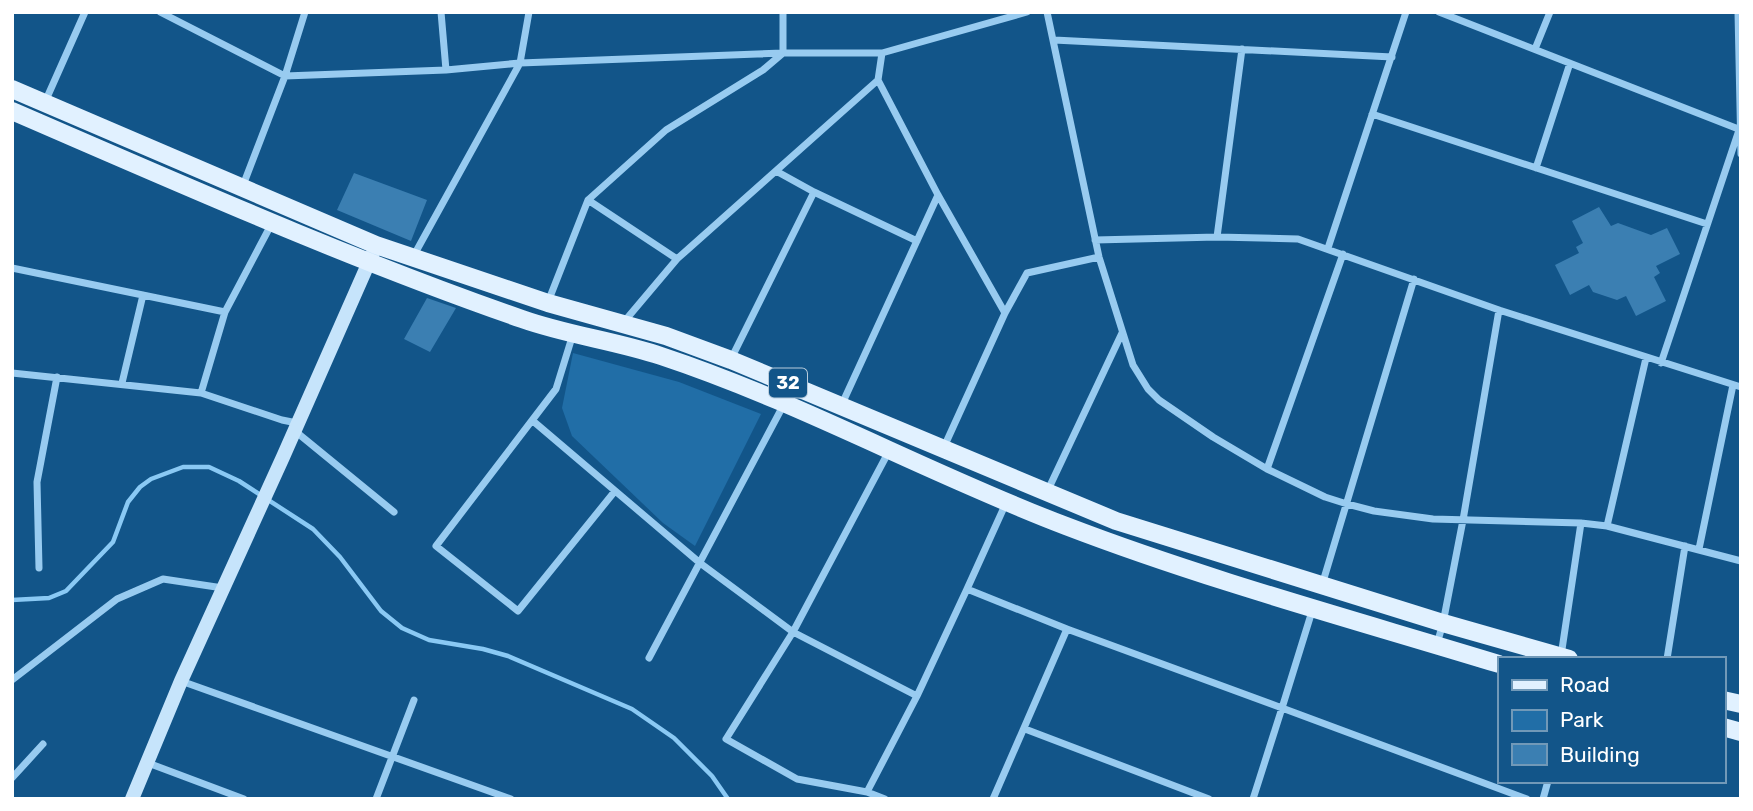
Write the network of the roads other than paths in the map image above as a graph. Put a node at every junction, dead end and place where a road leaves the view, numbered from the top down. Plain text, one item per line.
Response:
1 (85, 12) edge
2 (160, 12) edge
3 (305, 12) edge
4 (441, 12) edge
5 (529, 12) edge
6 (783, 12) edge
7 (1027, 12) edge
8 (1047, 12) edge
9 (1406, 12) edge
10 (1439, 12) edge
11 (1550, 12) edge
12 (1738, 12) edge
13 (1054, 40) junction
14 (1242, 50) junction
15 (1535, 50) junction
16 (783, 53) junction
17 (882, 53) junction
18 (1392, 57) junction
19 (520, 63) junction
20 (1570, 63) junction
21 (446, 70) junction
22 (285, 76) junction
23 (878, 80) junction
24 (12, 89) edge
25 (44, 103) junction
26 (12, 111) edge
27 (1372, 114) junction
28 (1740, 130) edge
29 (1741, 155) edge
30 (1536, 168) junction
31 (776, 171) junction
32 (242, 189) junction
33 (814, 192) junction
34 (938, 195) junction
35 (588, 200) junction
36 (272, 223) junction
37 (1707, 225) junction
38 (1217, 237) junction
39 (1095, 240) junction
40 (917, 241) junction
41 (376, 245) junction
42 (1328, 248) junction
43 (1343, 254) junction
44 (1099, 257) junction
45 (413, 258) junction
46 (677, 259) junction
47 (368, 263) junction
48 (12, 268) edge
49 (1414, 279) junction
50 (144, 295) junction
51 (548, 303) junction
52 (1499, 310) junction
53 (225, 312) junction
54 (1005, 313) junction
55 (622, 325) junction
56 (1122, 333) junction
57 (573, 334) junction
58 (1646, 358) junction
59 (731, 360) junction
60 (1661, 363) junction
61 (12, 373) edge
62 (57, 377) junction
63 (122, 383) junction
64 (1737, 386) edge
65 (201, 393) junction
66 (784, 403) junction
67 (842, 404) junction
68 (533, 421) junction
69 (296, 427) junction
70 (944, 448) junction
71 (890, 450) junction
72 (1267, 469) junction
73 (615, 491) junction
74 (1046, 492) junction
75 (1006, 502) junction
76 (1347, 504) junction
77 (394, 512) dead end
78 (1463, 520) junction
79 (1581, 523) junction
80 (1607, 526) junction
81 (1685, 545) junction
82 (1699, 550) junction
83 (1741, 561) edge
84 (700, 563) junction
85 (39, 569) dead end
86 (1322, 586) junction
87 (223, 588) junction
88 (967, 589) junction
89 (1313, 608) junction
90 (1443, 623) junction
91 (1067, 629) junction
92 (793, 632) junction
93 (1437, 645) junction
94 (1565, 657) edge
95 (1667, 657) edge
96 (649, 658) dead end
97 (1498, 664) edge
98 (12, 680) edge
99 (181, 681) junction
100 (917, 696) junction
101 (414, 700) dead end
102 (1282, 708) junction
103 (1025, 729) junction
104 (43, 744) dead end
105 (392, 756) junction
106 (147, 762) junction
107 (12, 778) edge
108 (867, 792) junction
109 (132, 799) edge
110 (244, 799) edge
111 (376, 799) edge
112 (511, 799) edge
113 (885, 799) edge
114 (993, 799) edge
115 (1209, 799) edge
116 (1253, 799) edge
117 (1527, 799) edge

1 - 25 street
2 - 22 street
3 - 22 street
4 - 21 street
5 - 19 street
6 - 16 street
7 - 17 street
8 - 13 street
9 - 18 street
10 - 15 street
11 - 15 street
12 - 28 street
13 - 14 street
13 - 39 street
14 - 18 street
14 - 38 street
15 - 20 street
16 - 17 street
16 - 19 street
16 - 35 street
17 - 23 street
18 - 27 street
19 - 21 street
19 - 45 street
20 - 28 street
20 - 30 street
21 - 22 street
22 - 32 street
23 - 31 street
23 - 34 street
24 - 25 main road, 32
25 - 32 main road, 32
26 - 36 main road, 32
27 - 30 street
27 - 42 street
28 - 29 street
28 - 37 street
30 - 37 street
31 - 33 street
31 - 46 street
32 - 41 main road, 32
33 - 40 street
33 - 59 street
34 - 40 street
34 - 54 street
35 - 46 street
35 - 51 street
36 - 47 main road, 32
36 - 53 street
37 - 60 street
38 - 39 street
38 - 42 street
39 - 44 street
40 - 67 street
41 - 45 main road, 32
41 - 47 street
42 - 43 street
43 - 49 street
43 - 72 street
44 - 54 street
44 - 56 street
45 - 51 main road, 32
46 - 55 street
47 - 57 main road, 32
47 - 69 street
48 - 50 street
49 - 52 street
49 - 76 street
50 - 53 street
50 - 63 street
51 - 55 main road, 32
52 - 58 street
52 - 78 street
53 - 65 street
54 - 70 street
55 - 59 main road, 32
56 - 72 street
56 - 74 street
57 - 66 main road, 32
57 - 68 street
58 - 60 street
58 - 80 street
59 - 67 main road, 32
60 - 64 street
61 - 62 street
62 - 63 street
62 - 85 street
63 - 65 street
64 - 82 street
65 - 69 street
66 - 71 main road, 32
66 - 84 street
67 - 70 main road, 32
68 - 73 street
68 - 73 street
69 - 77 street
69 - 87 street
70 - 74 main road, 32
71 - 75 main road, 32
71 - 92 street
72 - 76 street
73 - 84 street
74 - 86 main road, 32
75 - 88 street
75 - 89 main road, 32
76 - 78 street
76 - 86 street
78 - 79 street
78 - 90 street
79 - 80 street
79 - 94 street
80 - 81 street
81 - 82 street
81 - 95 street
82 - 83 street
84 - 92 street
84 - 96 street
86 - 90 main road, 32
87 - 98 street
87 - 99 street
88 - 91 street
88 - 100 street
89 - 93 main road, 32
89 - 102 street
90 - 93 street
90 - 94 main road, 32
91 - 102 street
91 - 103 street
92 - 100 street
92 - 108 street
93 - 97 main road, 32
99 - 105 street
99 - 106 street
100 - 108 street
101 - 105 street
102 - 116 street
102 - 117 street
103 - 114 street
103 - 115 street
104 - 107 street
105 - 111 street
105 - 112 street
106 - 109 street
106 - 110 street
108 - 113 street

